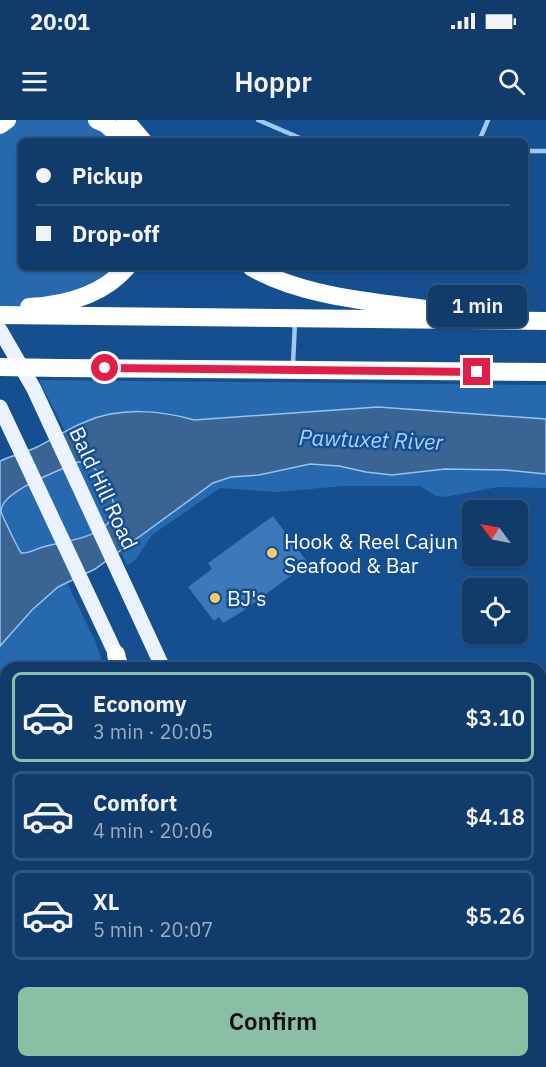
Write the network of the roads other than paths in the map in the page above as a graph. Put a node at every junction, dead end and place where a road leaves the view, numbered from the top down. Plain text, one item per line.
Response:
1 (7, 120) edge
2 (97, 120) edge
3 (125, 120) edge
4 (258, 120) edge
5 (488, 120) edge
6 (0, 125) edge
7 (122, 138) edge
8 (140, 138) edge
9 (300, 138) edge
10 (480, 138) edge
11 (528, 151) edge
12 (546, 151) edge
13 (124, 270) edge
14 (258, 270) edge
15 (0, 308) edge
16 (34, 311) junction
17 (0, 315) edge
18 (296, 319) junction
19 (546, 321) edge
20 (0, 330) edge
21 (0, 367) edge
22 (292, 370) junction
23 (546, 372) edge
24 (0, 407) edge
25 (119, 662) edge
26 (160, 662) edge

1 - 6 highway
2 - 7 highway
3 - 8 highway
4 - 9 lane
5 - 10 lane
11 - 12 lane
13 - 16 highway
14 - 19 highway
15 - 16 highway
16 - 17 highway
16 - 18 highway
18 - 19 highway
18 - 22 lane
20 - 26 main road, Bald Hill Road
21 - 22 highway, bridge
22 - 23 highway
24 - 25 main road

